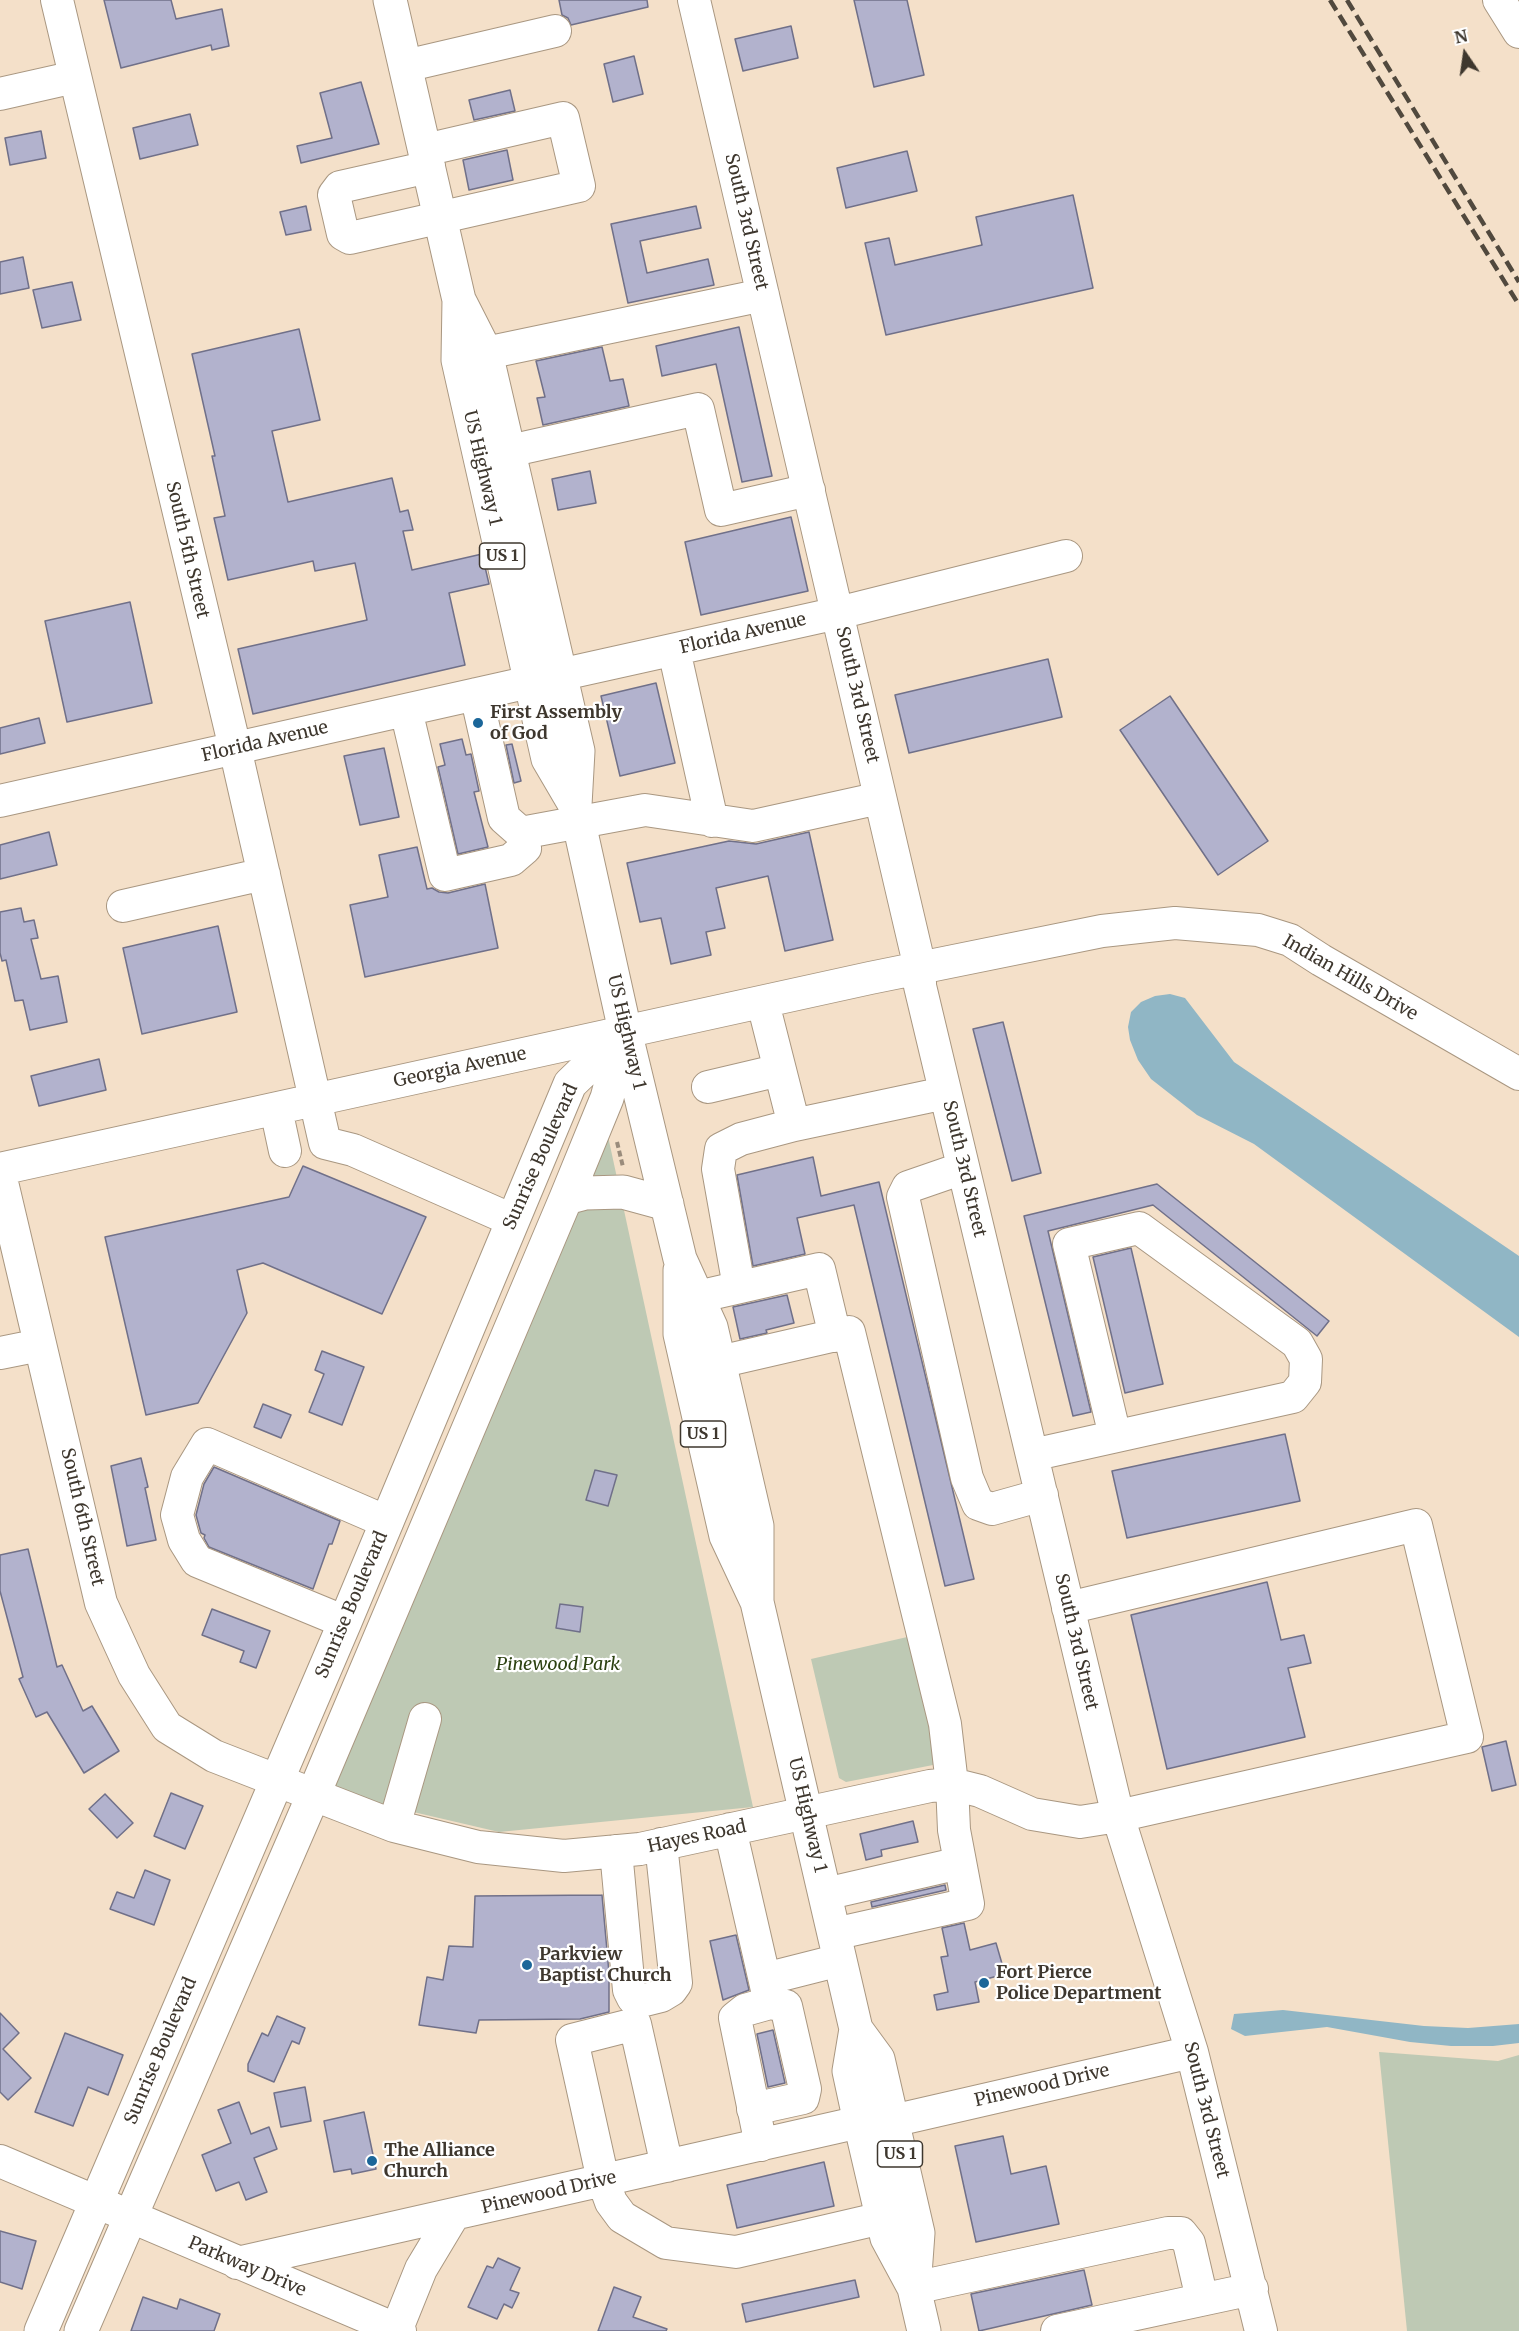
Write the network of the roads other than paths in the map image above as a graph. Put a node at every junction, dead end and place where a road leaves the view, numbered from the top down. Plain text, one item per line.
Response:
1 (57, 0) edge
2 (390, 0) edge
3 (694, 0) edge
4 (1499, 0) edge
5 (555, 31) dead end
6 (1519, 32) edge
7 (405, 66) junction
8 (75, 77) junction
9 (0, 93) edge
10 (427, 158) junction
11 (440, 218) junction
12 (763, 295) junction
13 (459, 300) junction
14 (486, 353) junction
15 (509, 451) junction
16 (808, 490) junction
17 (1066, 556) dead end
18 (838, 613) junction
19 (674, 650) junction
20 (545, 678) junction
21 (476, 694) junction
22 (406, 710) junction
23 (235, 748) junction
24 (880, 798) junction
25 (0, 801) edge
26 (577, 813) junction
27 (712, 821) junction
28 (521, 832) junction
29 (264, 874) junction
30 (123, 906) dead end
31 (920, 968) junction
32 (763, 1002) junction
33 (625, 1032) junction
34 (780, 1070) junction
35 (1519, 1074) edge
36 (708, 1086) dead end
37 (945, 1093) junction
38 (316, 1100) junction
39 (276, 1109) junction
40 (794, 1125) junction
41 (285, 1151) dead end
42 (963, 1168) junction
43 (0, 1170) edge
44 (0, 1174) edge
45 (566, 1198) junction
46 (667, 1204) junction
47 (512, 1220) junction
48 (680, 1259) junction
49 (739, 1287) junction
50 (697, 1297) junction
51 (835, 1336) junction
52 (40, 1345) junction
53 (0, 1353) edge
54 (719, 1362) junction
55 (1115, 1436) junction
56 (1032, 1455) junction
57 (1042, 1495) junction
58 (387, 1522) junction
59 (757, 1602) junction
60 (1068, 1608) junction
61 (345, 1622) junction
62 (425, 1719) dead end
63 (277, 1781) junction
64 (952, 1784) junction
65 (313, 1796) junction
66 (806, 1812) junction
67 (1118, 1816) junction
68 (394, 1826) junction
69 (730, 1829) junction
70 (662, 1844) junction
71 (616, 1851) junction
72 (960, 1863) junction
73 (825, 1894) junction
74 (837, 1947) junction
75 (768, 1991) junction
76 (634, 2011) junction
77 (856, 2029) junction
78 (1192, 2052) junction
79 (753, 2109) junction
80 (892, 2121) junction
81 (860, 2122) junction
82 (761, 2145) junction
83 (0, 2162) edge
84 (667, 2166) junction
85 (603, 2180) junction
86 (96, 2202) junction
87 (454, 2214) junction
88 (129, 2217) junction
89 (882, 2218) junction
90 (237, 2263) junction
91 (915, 2288) junction
92 (1251, 2289) junction
93 (1202, 2300) junction
94 (397, 2330) edge
95 (41, 2331) edge
96 (81, 2331) edge
97 (924, 2331) edge
98 (1057, 2331) edge
99 (1261, 2331) edge

1 - 8 street, South 5th Street
2 - 7 main road, US Highway 1 / US 1
3 - 12 street, South 3rd Street
4 - 6 street
5 - 7 street
7 - 10 main road, US Highway 1 / US 1
8 - 9 street
8 - 23 street, South 5th Street
10 - 11 main road, US Highway 1 / US 1
10 - 11 street
10 - 11 street
11 - 13 main road, US Highway 1 / US 1
12 - 14 street
12 - 16 street, South 3rd Street
13 - 14 main road, US Highway 1 / US 1
13 - 20 main road, US Highway 1 / US 1
14 - 15 main road, US Highway 1 / US 1
15 - 16 street
15 - 20 main road, US Highway 1 / US 1
16 - 18 street, South 3rd Street
17 - 18 street, Florida Avenue
18 - 19 street, Florida Avenue
18 - 24 street, South 3rd Street
19 - 20 street, Florida Avenue
19 - 27 street
20 - 21 street, Florida Avenue
20 - 26 main road, US Highway 1 / US 1
21 - 22 street, Florida Avenue
21 - 28 street
22 - 23 street, Florida Avenue
22 - 28 street
23 - 25 street, Florida Avenue
23 - 29 street, South 5th Street
24 - 27 street
24 - 31 street, South 3rd Street
26 - 27 street
26 - 28 street
26 - 33 main road, US Highway 1 / US 1
29 - 30 street
29 - 38 street, South 5th Street
31 - 32 street, Georgia Avenue
31 - 35 street, Indian Hills Drive
31 - 37 street, South 3rd Street
32 - 33 street, Georgia Avenue
32 - 34 street
33 - 38 street, Georgia Avenue
33 - 45 main road, Sunrise Boulevard
33 - 46 main road, US Highway 1 / US 1
33 - 47 main road, Sunrise Boulevard
34 - 36 street
34 - 40 street
37 - 40 street
37 - 42 street, South 3rd Street
38 - 39 street, Georgia Avenue
38 - 47 street, South 5th Street
39 - 41 street
39 - 43 street, Georgia Avenue
40 - 49 street
42 - 56 street, South 3rd Street
42 - 57 street
44 - 52 street, South 6th Street
45 - 46 main road
45 - 65 main road, Sunrise Boulevard
46 - 48 main road, US Highway 1 / US 1
47 - 58 main road, Sunrise Boulevard
48 - 50 main road, US Highway 1 / US 1
48 - 59 main road, US Highway 1 / US 1
49 - 50 street
49 - 51 street
50 - 54 main road, US Highway 1 / US 1
51 - 54 street
51 - 64 street
52 - 53 street
52 - 63 street, South 6th Street
54 - 59 main road, US Highway 1 / US 1
55 - 55 street
55 - 56 street
56 - 57 street, South 3rd Street
57 - 60 street, South 3rd Street
58 - 61 main road, Sunrise Boulevard
58 - 61 street
59 - 66 main road, US Highway 1 / US 1
60 - 67 street, South 3rd Street
60 - 67 street, Hayes Road
61 - 63 main road, Sunrise Boulevard
62 - 68 street
63 - 65 street, Hayes Road
63 - 86 main road, Sunrise Boulevard
64 - 66 street, Hayes Road
64 - 67 street, Hayes Road
64 - 72 street
65 - 68 street, Hayes Road
65 - 88 main road, Sunrise Boulevard
66 - 69 street, Hayes Road
66 - 73 main road, US Highway 1 / US 1
67 - 78 street, South 3rd Street
68 - 71 street, Hayes Road
69 - 70 street, Hayes Road
69 - 75 street
70 - 71 street, Hayes Road
70 - 76 street
71 - 76 street
72 - 73 street
72 - 74 street
73 - 74 main road, US Highway 1 / US 1
74 - 75 street
74 - 77 main road, US Highway 1 / US 1
75 - 79 street
75 - 79 street
76 - 84 street
76 - 85 street
77 - 80 main road, US Highway 1 / US 1
77 - 81 main road, US Highway 1 / US 1
78 - 80 street, Pinewood Drive
78 - 92 street, South 3rd Street
79 - 82 street
80 - 91 main road, US Highway 1 / US 1
81 - 82 street, Pinewood Drive
81 - 89 main road, US Highway 1 / US 1
82 - 84 street, Pinewood Drive
83 - 86 street, Parkway Drive
84 - 85 street, Pinewood Drive
85 - 87 street, Pinewood Drive
85 - 89 street
86 - 88 street, Parkway Drive
86 - 95 main road, Sunrise Boulevard
87 - 90 street, Pinewood Drive
87 - 94 street
88 - 90 street, Parkway Drive
88 - 96 main road, Sunrise Boulevard
89 - 91 main road, US Highway 1 / US 1
90 - 94 street, Parkway Drive
91 - 93 street
91 - 97 main road, US Highway 1 / US 1
92 - 93 street
92 - 99 street, South 3rd Street
93 - 98 street

